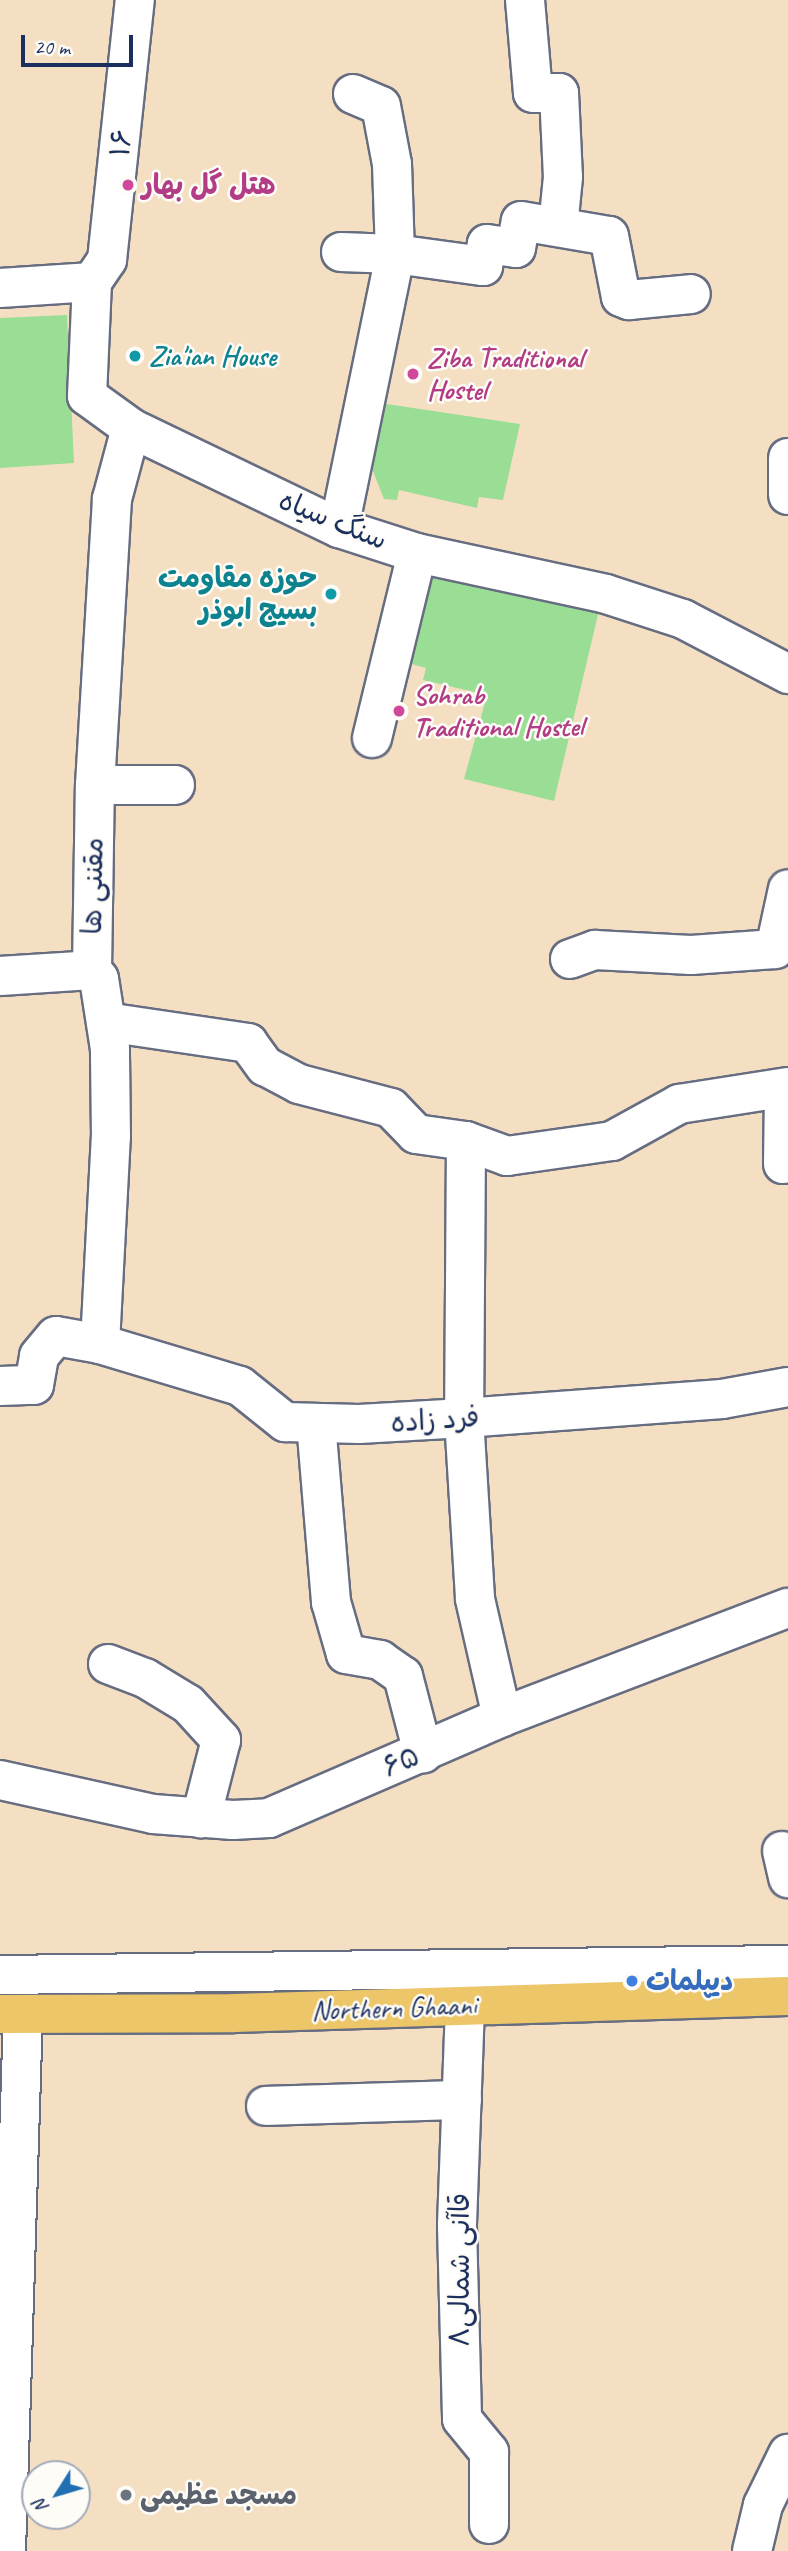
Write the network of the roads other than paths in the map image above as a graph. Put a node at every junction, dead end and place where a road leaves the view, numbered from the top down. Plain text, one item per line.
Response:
1 (135, 0) edge
2 (525, 0) edge
3 (353, 94) dead end
4 (558, 228) junction
5 (341, 252) dead end
6 (394, 254) junction
7 (92, 282) junction
8 (0, 288) edge
9 (691, 294) dead end
10 (131, 428) junction
11 (788, 458) edge
12 (788, 495) edge
13 (339, 528) junction
14 (418, 553) junction
15 (788, 674) edge
16 (372, 738) dead end
17 (95, 785) junction
18 (175, 785) dead end
19 (788, 889) edge
20 (570, 959) dead end
21 (92, 970) junction
22 (0, 976) edge
23 (106, 1022) junction
24 (786, 1087) edge
25 (466, 1141) junction
26 (783, 1164) dead end
27 (100, 1344) junction
28 (0, 1386) edge
29 (788, 1387) edge
30 (464, 1418) junction
31 (316, 1423) junction
32 (788, 1608) edge
33 (108, 1664) dead end
34 (502, 1717) junction
35 (423, 1754) junction
36 (0, 1780) edge
37 (201, 1818) junction
38 (788, 1965) edge
39 (0, 1975) edge
40 (788, 1996) edge
41 (465, 2006) junction
42 (12, 2014) edge
43 (462, 2100) junction
44 (266, 2106) dead end
45 (788, 2454) edge
46 (489, 2524) dead end
47 (6, 2551) edge
48 (752, 2551) edge

1 - 7 street, ۱۶
2 - 4 street
3 - 6 street
4 - 6 street
4 - 9 street
5 - 6 street
6 - 13 street
7 - 8 street
7 - 10 street, سنگ سیاه
10 - 13 street, سنگ سیاه
10 - 17 street, مقننی ها
11 - 12 street
13 - 14 street, سنگ سیاه
14 - 15 street, سنگ سیاه
14 - 16 street
17 - 18 street
17 - 21 street, مقننی ها
19 - 20 street
21 - 22 street
21 - 23 street, مقننی ها
23 - 25 street
23 - 27 street, مقننی ها
24 - 25 street
24 - 26 street
25 - 30 street
27 - 28 street, فرد زاده
27 - 31 street, فرد زاده
29 - 30 street, فرد زاده
30 - 31 street, فرد زاده
30 - 34 street
31 - 35 street
32 - 34 street, ۶۵
33 - 37 street
34 - 35 street, ۶۵
35 - 37 street, ۶۵
36 - 37 street, ۶۵
38 - 39 street
40 - 41 main road, Northern Ghaani
41 - 42 main road, Northern Ghaani
41 - 43 street, قاآنی شمالی۸
42 - 47 street
43 - 44 street
43 - 46 street, قاآنی شمالی۸
45 - 48 street

